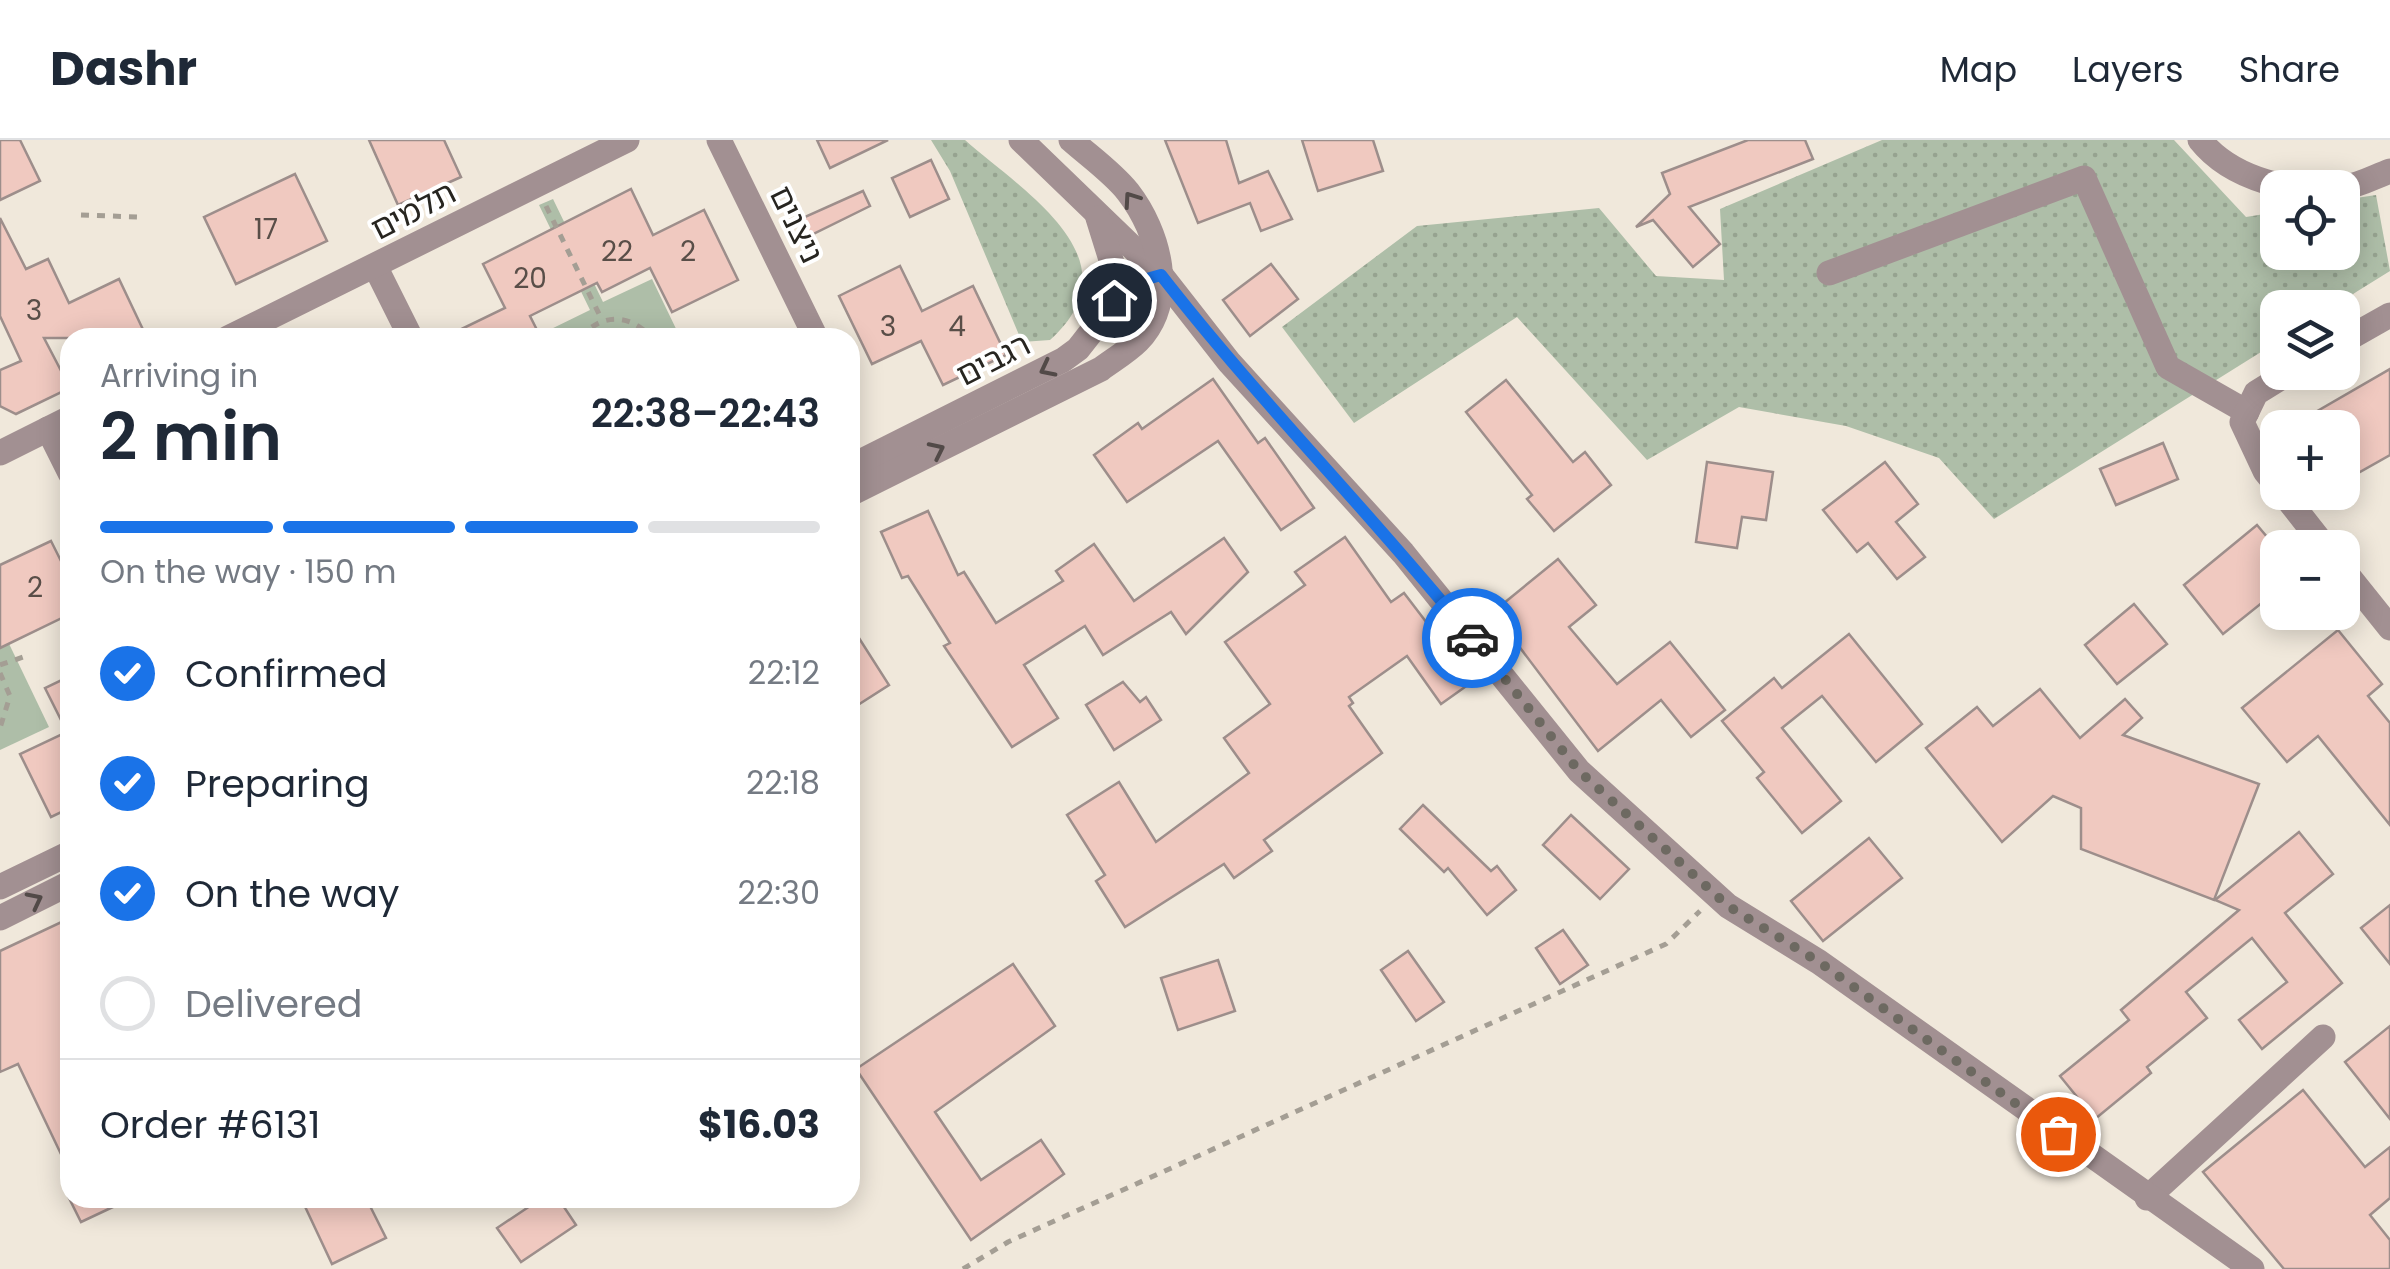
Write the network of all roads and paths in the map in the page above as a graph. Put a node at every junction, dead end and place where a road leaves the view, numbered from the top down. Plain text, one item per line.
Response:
1 (626, 140) edge
2 (719, 140) edge
3 (1021, 140) edge
4 (1071, 140) edge
5 (2200, 140) edge
6 (2390, 171) edge
7 (536, 184) junction
8 (1094, 210) junction
9 (81, 215) dead end
10 (138, 217) dead end
11 (375, 266) junction
12 (1829, 273) dead end
13 (1161, 275) junction
14 (1114, 300) junction
15 (2390, 315) edge
16 (602, 320) junction
17 (248, 328) edge
18 (406, 328) edge
19 (592, 328) edge
20 (639, 328) edge
21 (811, 328) edge
22 (2360, 332) edge
23 (2261, 390) edge
24 (2247, 412) junction
25 (59, 423) edge
26 (0, 453) edge
27 (2260, 460) edge
28 (860, 462) edge
29 (860, 489) edge
30 (2296, 510) edge
31 (2312, 530) edge
32 (2360, 590) edge
33 (2390, 628) edge
34 (29, 655) dead end
35 (0, 665) edge
36 (0, 674) edge
37 (0, 728) edge
38 (60, 857) edge
39 (0, 887) edge
40 (60, 888) edge
41 (1716, 895) junction
42 (0, 918) edge
43 (2323, 1037) dead end
44 (2147, 1198) junction
45 (962, 1269) edge
46 (2252, 1269) edge

1 - 7 street, תלמים
2 - 21 street, ניצנים
3 - 8 street
13 -> 4 street
5 - 6 street
7 - 11 street, תלמים
7 - 16 path
8 - 13 street
8 - 14 street
9 - 10 path
11 - 17 street, תלמים
11 - 18 street
12 - 24 street
13 - 14 street, רגבים
29 -> 13 street, רגבים
13 - 41 street
14 -> 28 street, רגבים
15 - 22 street
16 - 19 path
16 - 20 path
23 - 24 street
24 - 27 street
25 - 26 street
30 - 31 street
32 - 33 street
34 - 35 path
36 - 37 path
38 - 39 street
42 -> 40 street
41 - 44 street
41 - 45 path
43 - 44 street
44 - 46 street

